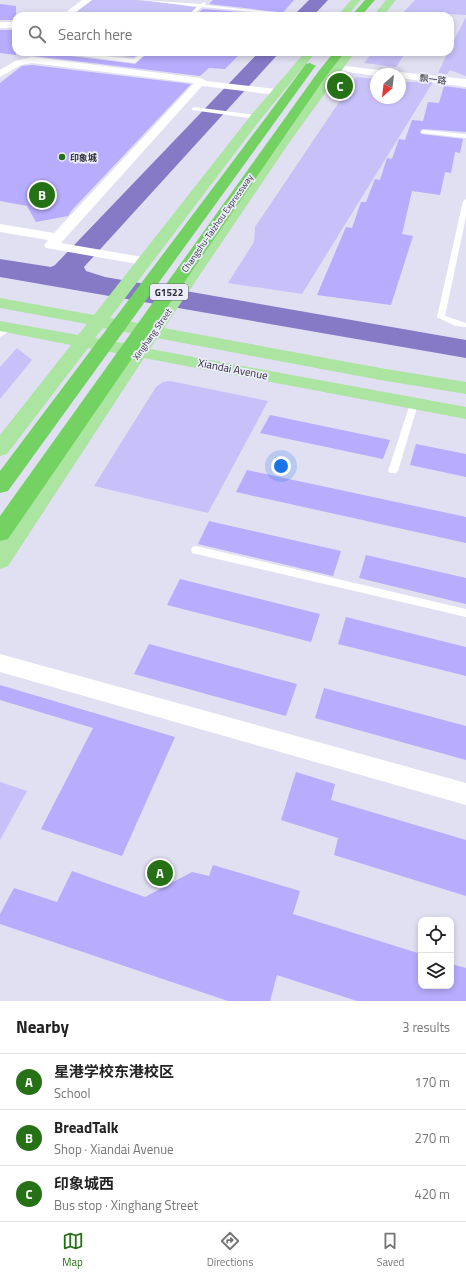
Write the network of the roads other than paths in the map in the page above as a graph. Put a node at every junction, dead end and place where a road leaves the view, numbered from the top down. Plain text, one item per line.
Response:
1 (88, 0) edge
2 (144, 0) edge
3 (208, 0) edge
4 (356, 0) edge
5 (370, 0) edge
6 (385, 0) edge
7 (391, 0) edge
8 (201, 5) junction
9 (71, 12) edge
10 (193, 12) edge
11 (268, 12) edge
12 (346, 12) edge
13 (360, 12) edge
14 (375, 12) edge
15 (381, 12) edge
16 (0, 25) edge
17 (12, 25) edge
18 (89, 56) edge
19 (141, 56) edge
20 (308, 56) edge
21 (319, 56) edge
22 (339, 60) edge
23 (370, 69) edge
24 (0, 74) edge
25 (406, 76) edge
26 (200, 83) junction
27 (466, 83) edge
28 (276, 92) junction
29 (197, 110) dead end
30 (256, 117) junction
31 (423, 132) dead end
32 (466, 136) edge
33 (466, 201) edge
34 (0, 228) edge
35 (58, 243) junction
36 (144, 261) junction
37 (0, 303) edge
38 (98, 321) junction
39 (466, 325) edge
40 (4, 330) edge
41 (154, 331) junction
42 (82, 341) junction
43 (140, 352) junction
44 (466, 388) edge
45 (414, 404) junction
46 (466, 413) edge
47 (0, 449) edge
48 (393, 471) dead end
49 (0, 486) edge
50 (0, 534) edge
51 (196, 550) dead end
52 (0, 560) edge
53 (466, 613) edge
54 (0, 663) edge
55 (466, 794) edge

1 - 9 street
2 - 8 lane
3 - 8 lane
4 - 12 main road
5 - 13 highway
6 - 14 highway
7 - 15 main road
8 - 10 lane
8 - 11 lane
16 - 17 street
18 - 19 lane
20 - 28 main road
21 - 49 highway, Changshu-Taizhou Expressway / G1522
22 - 23 street
22 - 41 main road, Xinghang Street
22 - 50 highway, Changshu-Taizhou Expressway / G1522
24 - 26 street
25 - 27 street, 飘一路
26 - 28 street
26 - 35 street
28 - 30 main road
29 - 30 lane
30 - 36 main road
31 - 32 lane
33 - 39 lane
34 - 35 street
35 - 36 street
36 - 38 main road
37 - 38 main road, Xiandai Avenue
38 - 41 main road, Xiandai Avenue
38 - 42 main road
40 - 42 main road, Xiandai Avenue
41 - 43 main road, Xinghang Street
41 - 44 main road, Xiandai Avenue
42 - 43 main road, Xiandai Avenue
42 - 47 main road
43 - 45 main road, Xiandai Avenue
43 - 52 main road, Xinghang Street
45 - 46 main road, Xiandai Avenue
45 - 48 lane
51 - 53 lane
54 - 55 street

